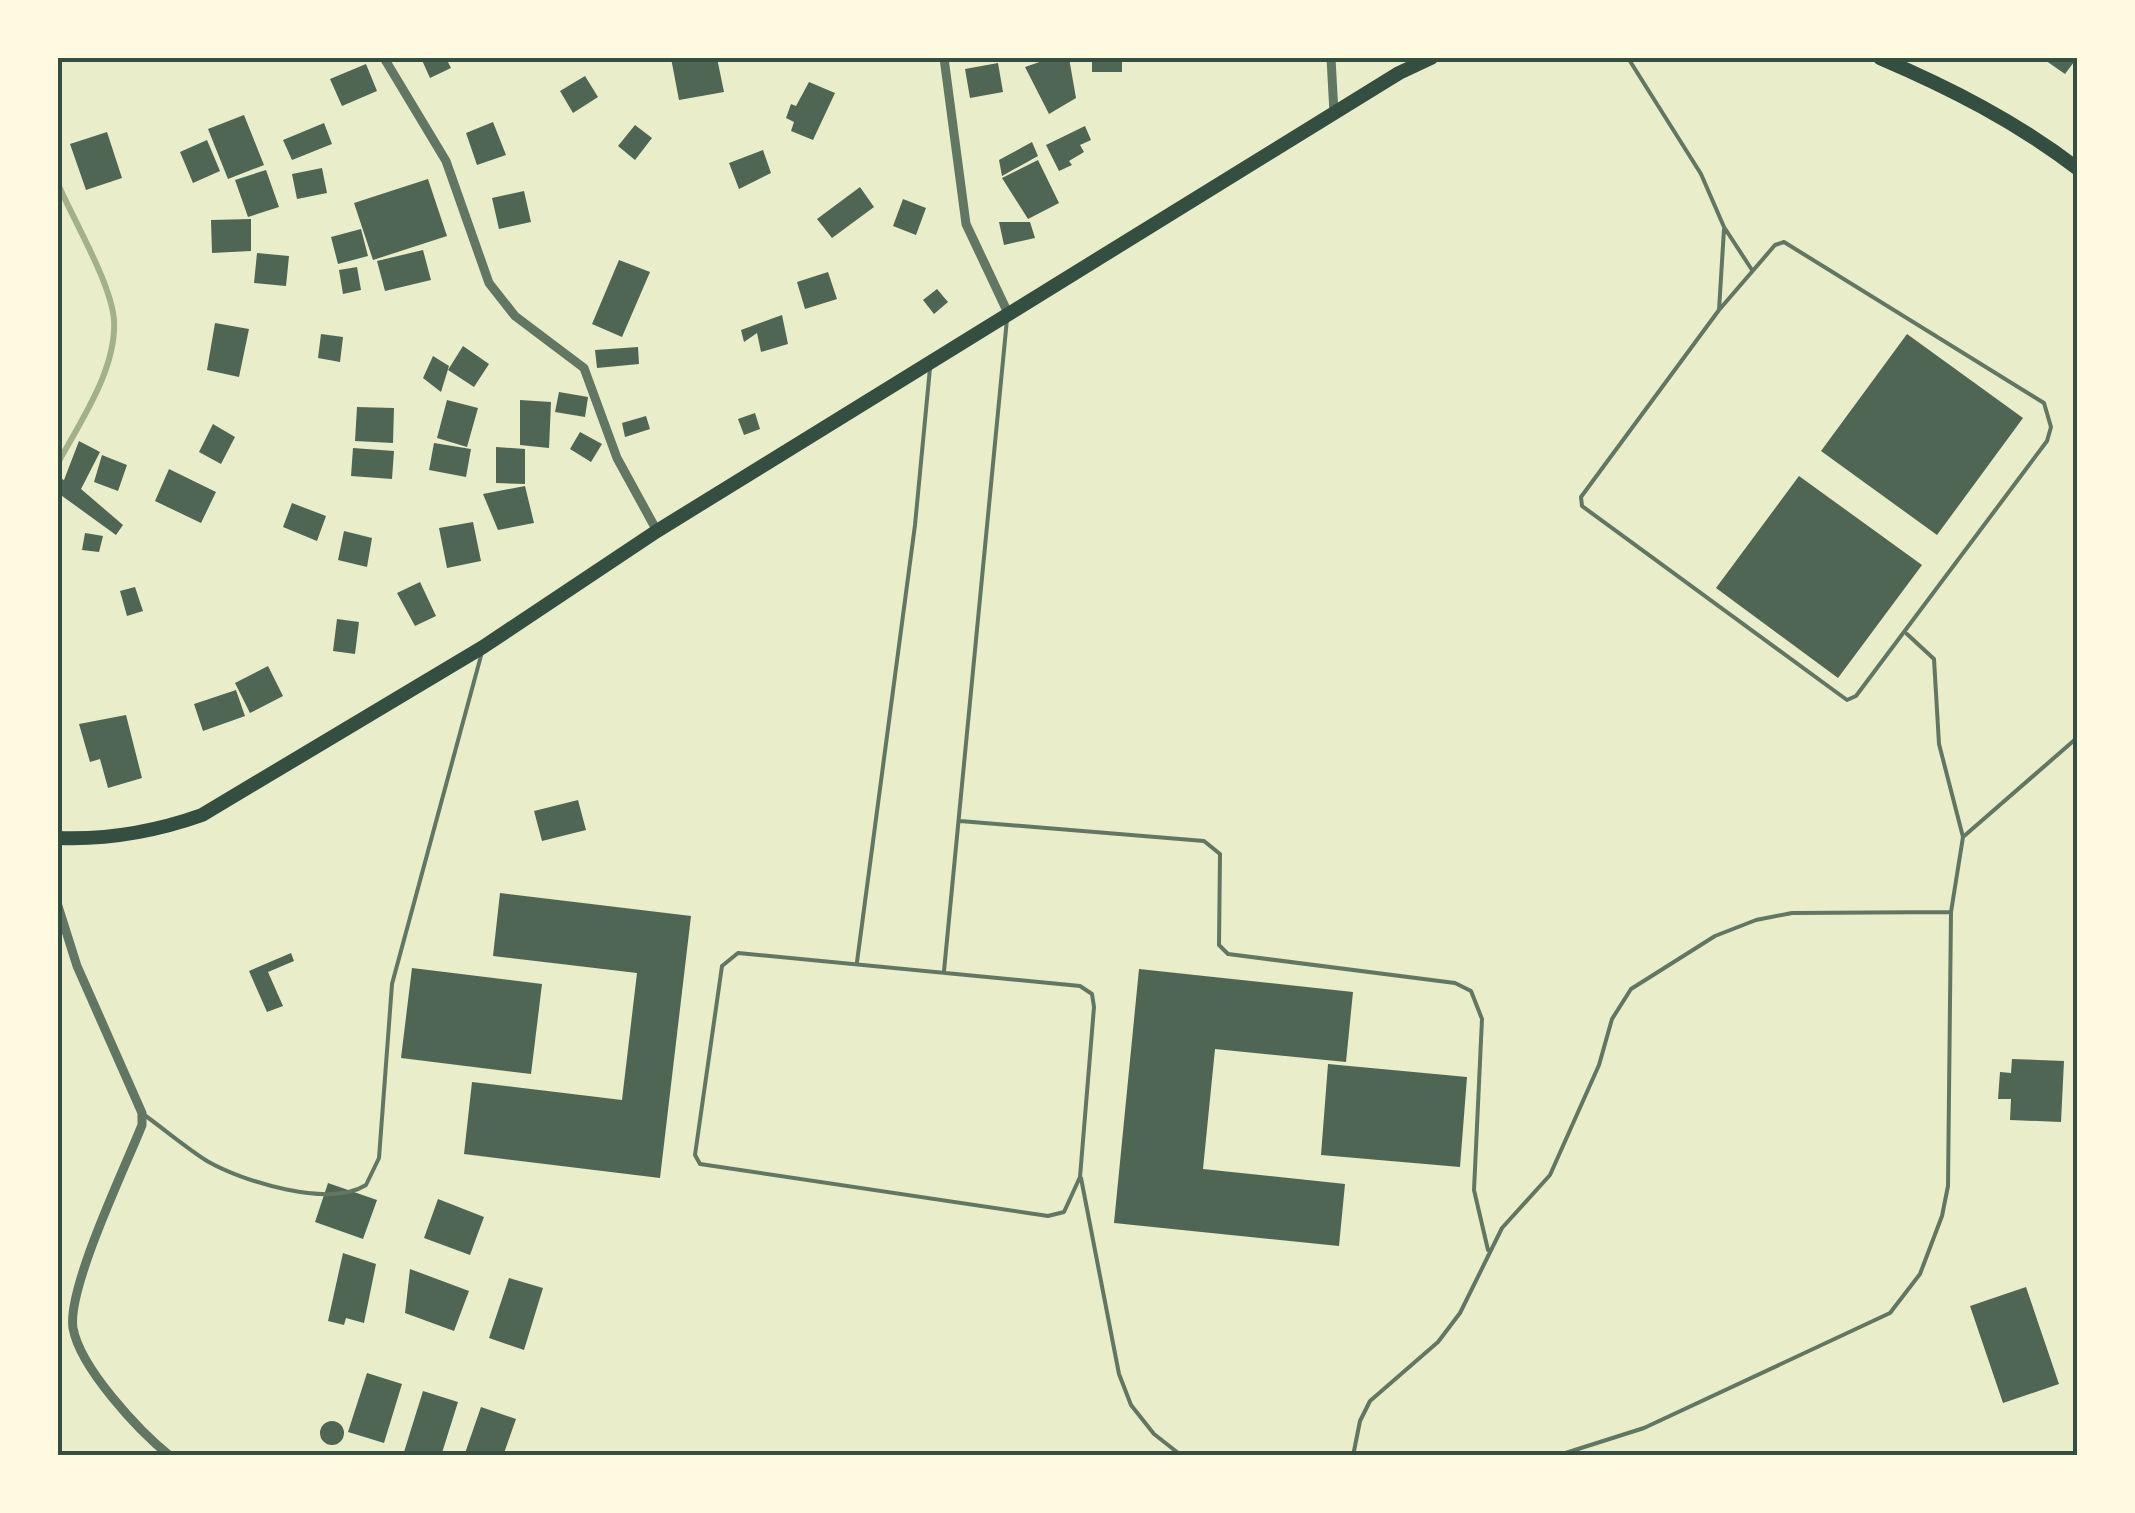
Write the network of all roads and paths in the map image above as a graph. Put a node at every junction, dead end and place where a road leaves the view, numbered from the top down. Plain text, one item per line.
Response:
1 (384, 58) edge
2 (944, 58) edge
3 (1330, 58) edge
4 (1431, 58) edge
5 (1628, 58) edge
6 (1880, 58) edge
7 (1334, 112) junction
8 (2078, 169) edge
9 (1724, 227) junction
10 (1752, 270) junction
11 (1720, 310) junction
12 (1008, 313) junction
13 (931, 363) junction
14 (657, 532) junction
15 (1906, 634) junction
16 (484, 647) junction
17 (2078, 736) edge
18 (960, 821) junction
19 (1964, 837) junction
20 (58, 838) edge
21 (58, 906) edge
22 (1951, 912) junction
23 (857, 962) junction
24 (944, 971) junction
25 (142, 1113) junction
26 (1080, 1177) junction
27 (1488, 1250) junction
28 (170, 1456) edge
29 (1182, 1456) edge
30 (1353, 1456) edge
31 (1556, 1456) edge

1 - 14 street
2 - 12 street
3 - 7 street
4 - 7 main road
5 - 9 lane
6 - 8 main road
7 - 12 main road
9 - 10 lane
9 - 11 lane
10 - 11 lane
10 - 15 lane
11 - 15 lane
12 - 13 main road
12 - 18 lane
13 - 14 main road
13 - 23 lane
14 - 16 main road
15 - 19 lane
16 - 20 main road
16 - 25 lane
17 - 19 lane
18 - 24 lane
18 - 27 lane
19 - 22 lane
21 - 25 street
22 - 27 lane
22 - 31 lane
23 - 24 lane
23 - 26 lane
24 - 26 lane
25 - 28 street
26 - 29 lane
27 - 30 lane

